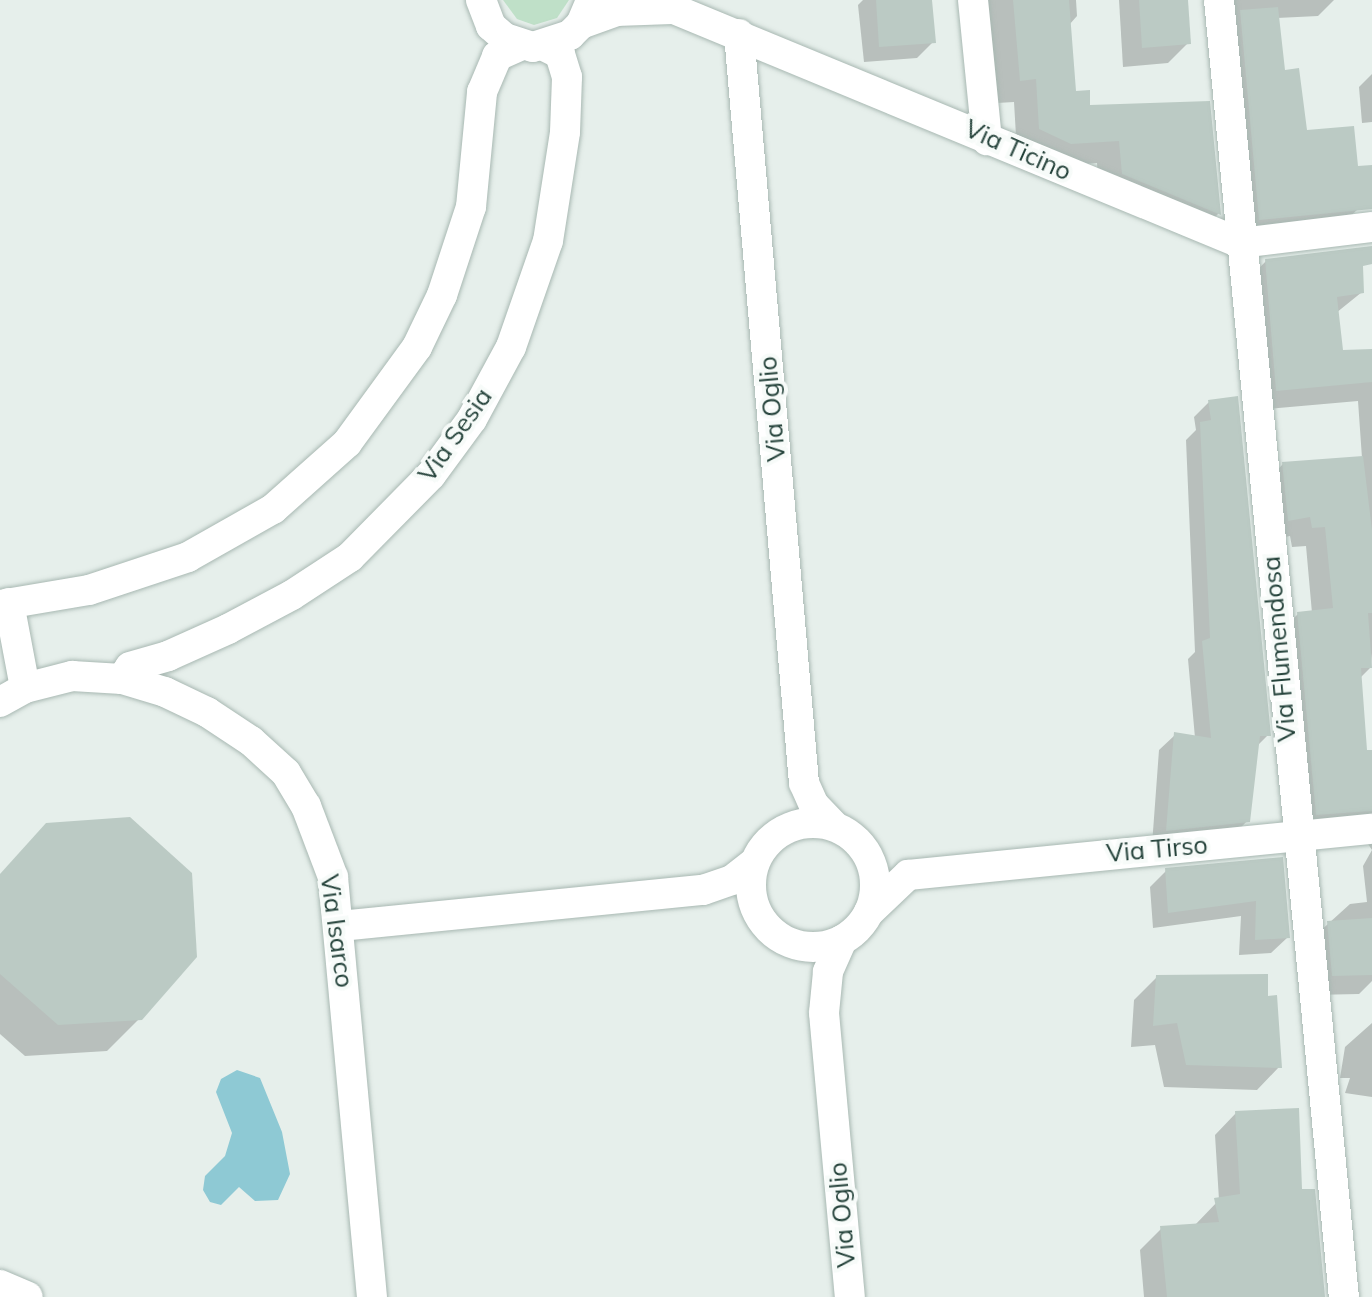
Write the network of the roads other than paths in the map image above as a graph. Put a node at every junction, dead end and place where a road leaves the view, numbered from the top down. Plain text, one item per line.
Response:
1 (481, 0) edge
2 (973, 0) edge
3 (1219, 0) edge
4 (662, 4) edge
5 (586, 12) edge
6 (739, 34) junction
7 (533, 46) junction
8 (987, 140) junction
9 (1372, 227) edge
10 (1240, 243) junction
11 (4, 604) edge
12 (122, 679) junction
13 (13, 695) edge
14 (804, 783) junction
15 (790, 826) junction
16 (833, 826) junction
17 (1372, 829) edge
18 (1296, 836) junction
19 (866, 852) junction
20 (754, 863) junction
21 (942, 870) junction
22 (704, 890) junction
23 (753, 905) junction
24 (869, 912) junction
25 (340, 926) junction
26 (842, 940) junction
27 (796, 945) junction
28 (824, 1013) junction
29 (1353, 1279) edge
30 (0, 1285) edge
31 (28, 1297) edge
32 (372, 1297) edge
33 (850, 1297) edge

1 - 7 street, Via Sesia
2 - 8 street
3 - 10 street, Via Flumendosa
4 - 5 street
4 - 6 street, Via Ticino
5 - 7 street
6 - 8 street, Via Ticino
6 - 14 street, Via Oglio
7 - 11 street
7 - 12 street, Via Sesia
8 - 10 street, Via Ticino
9 - 10 street, Via Ticino
10 - 18 street, Via Flumendosa
11 - 13 street
12 - 13 street, Via Isarco
12 - 25 street, Via Isarco
14 - 15 street
14 - 16 street
15 - 16 street
15 - 20 street
16 - 19 street
17 - 18 street, Via Tirso
18 - 21 street, Via Tirso
18 - 29 street, Via Flumendosa
19 - 21 street
19 - 24 street
20 - 22 street
20 - 23 street
21 - 24 street
22 - 23 street
22 - 25 street
23 - 27 street
24 - 26 street
25 - 32 street, Via Isarco
26 - 27 street
26 - 28 street
27 - 28 street
28 - 33 street, Via Oglio
30 - 31 street

